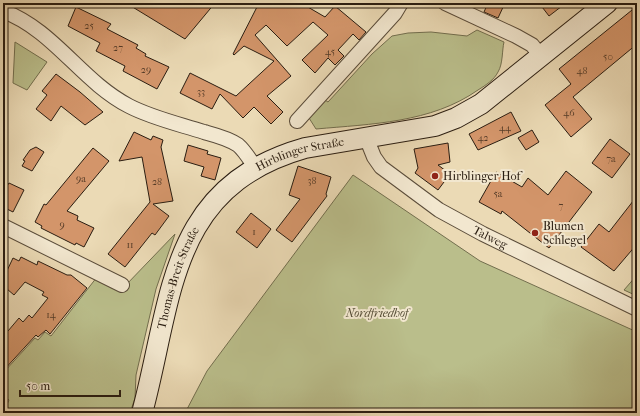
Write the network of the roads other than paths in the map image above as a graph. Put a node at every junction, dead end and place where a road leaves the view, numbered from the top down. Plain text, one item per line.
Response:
1 (401, 3) edge
2 (445, 3) edge
3 (607, 3) edge
4 (3, 11) edge
5 (541, 56) junction
6 (297, 121) dead end
7 (366, 137) junction
8 (255, 167) junction
9 (3, 226) edge
10 (122, 285) dead end
11 (637, 309) edge
12 (142, 413) edge

1 - 6 street
2 - 5 street
3 - 5 main road, Hirblinger Straße
4 - 8 street, Hirblinger Straße
5 - 7 main road, Hirblinger Straße
7 - 8 main road, Hirblinger Straße
7 - 11 street, Talweg
8 - 12 main road, Thomas-Breit-Straße
9 - 10 street

